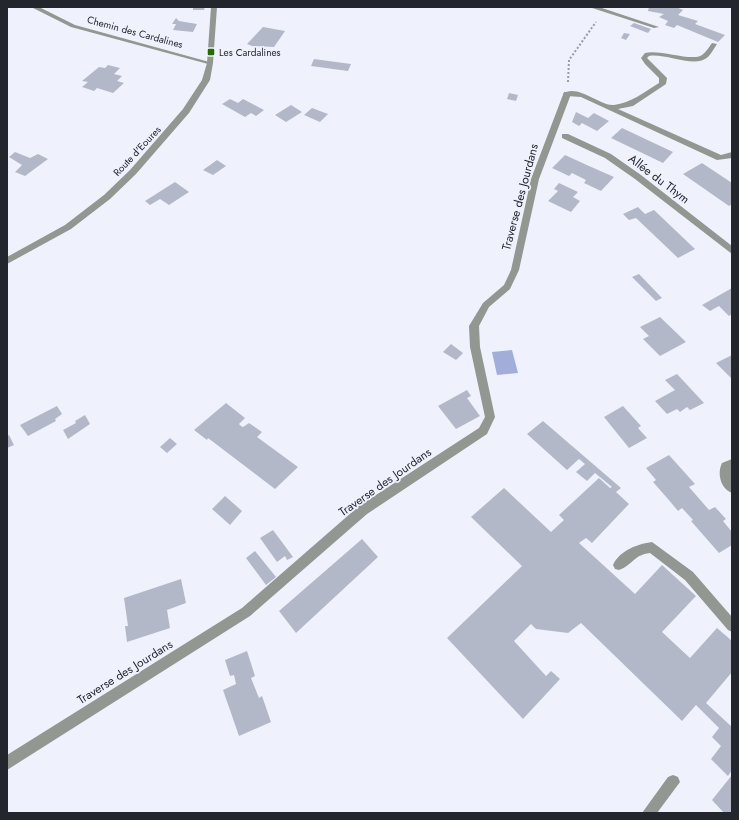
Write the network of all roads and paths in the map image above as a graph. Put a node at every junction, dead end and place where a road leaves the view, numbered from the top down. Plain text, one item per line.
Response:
1 (34, 7) edge
2 (214, 7) edge
3 (592, 7) edge
4 (604, 12) junction
5 (656, 28) dead end
6 (714, 44) dead end
7 (210, 63) junction
8 (567, 94) junction
9 (611, 108) junction
10 (565, 136) dead end
11 (732, 155) edge
12 (732, 251) edge
13 (7, 261) edge
14 (732, 464) edge
15 (732, 488) edge
16 (619, 565) dead end
17 (732, 626) edge
18 (7, 763) edge
19 (673, 782) dead end
20 (649, 813) edge

1 - 7 street, Chemin des Cardalines
2 - 7 street, Route d'Eoures
3 - 4 street
4 - 5 street
4 - 8 path
6 - 9 street
7 - 13 street, Route d'Eoures
8 - 9 street
8 - 18 street, Traverse des Jourdans
9 - 11 street
10 - 12 street, Allée du Thym
14 - 15 street
16 - 17 street
19 - 20 street

